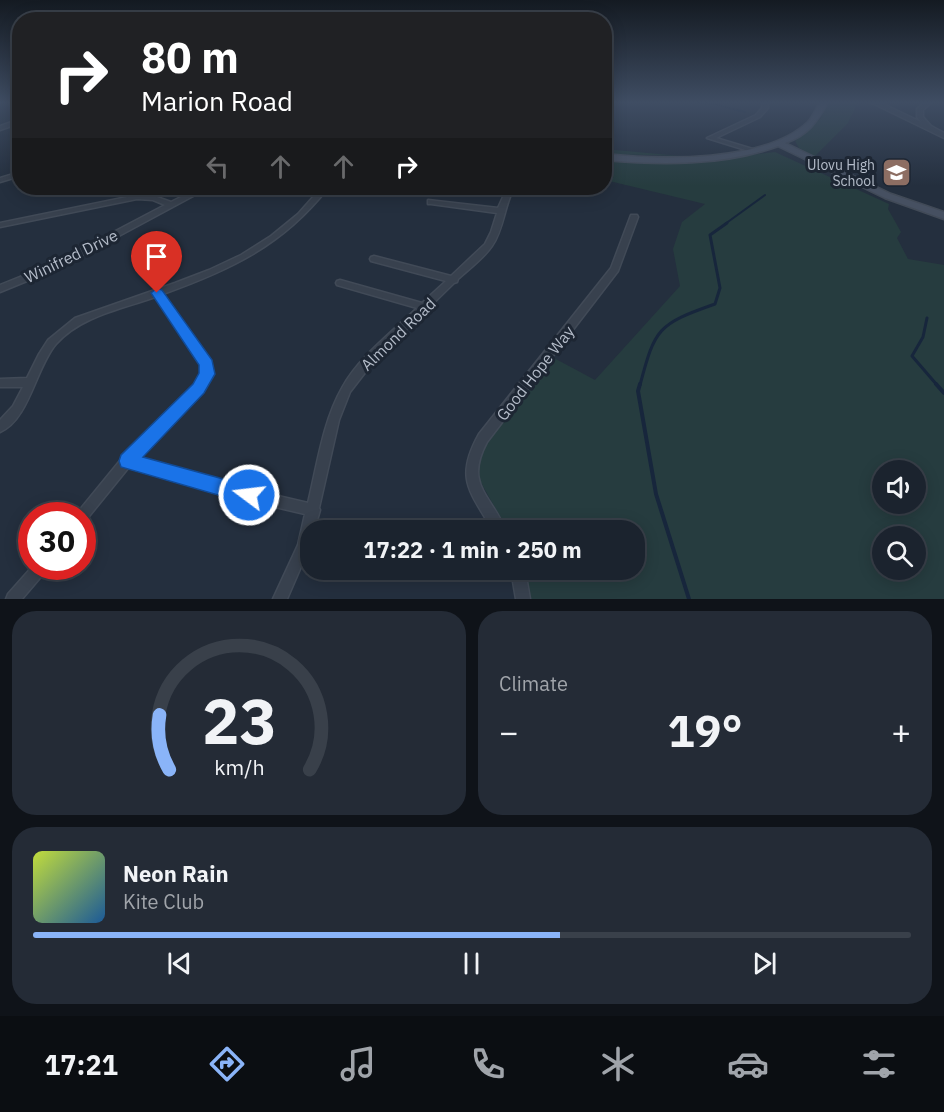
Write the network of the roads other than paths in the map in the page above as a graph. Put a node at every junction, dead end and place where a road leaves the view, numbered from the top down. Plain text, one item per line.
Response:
1 (728, 130) edge
2 (799, 130) edge
3 (778, 143) junction
4 (754, 151) junction
5 (612, 157) edge
6 (190, 195) edge
7 (317, 195) edge
8 (507, 195) edge
9 (431, 202) dead end
10 (171, 205) junction
11 (501, 211) junction
12 (944, 216) edge
13 (634, 217) dead end
14 (0, 225) edge
15 (374, 259) dead end
16 (454, 280) junction
17 (340, 283) dead end
18 (0, 289) edge
19 (157, 293) junction
20 (425, 307) junction
21 (30, 382) junction
22 (0, 383) edge
23 (0, 427) edge
24 (127, 461) junction
25 (93, 502) edge
26 (314, 510) junction
27 (494, 520) edge
28 (29, 580) edge
29 (520, 580) edge
30 (13, 599) edge
31 (280, 599) edge
32 (523, 599) edge

1 - 4 street
2 - 3 main road
3 - 4 main road
3 - 12 main road
4 - 5 main road
6 - 10 street, Winifred Drive
7 - 19 street
8 - 11 street, Almond Road
9 - 11 street
10 - 14 street
10 - 18 street, Winifred Drive
11 - 16 street, Almond Road
13 - 27 street, Good Hope Way
15 - 16 street
16 - 20 street, Almond Road
17 - 20 street
19 - 21 street
19 - 24 street
20 - 26 street, Almond Road
21 - 22 street
21 - 23 street
24 - 25 street
24 - 26 street
26 - 31 street, Almond Road
28 - 30 street
29 - 32 street

